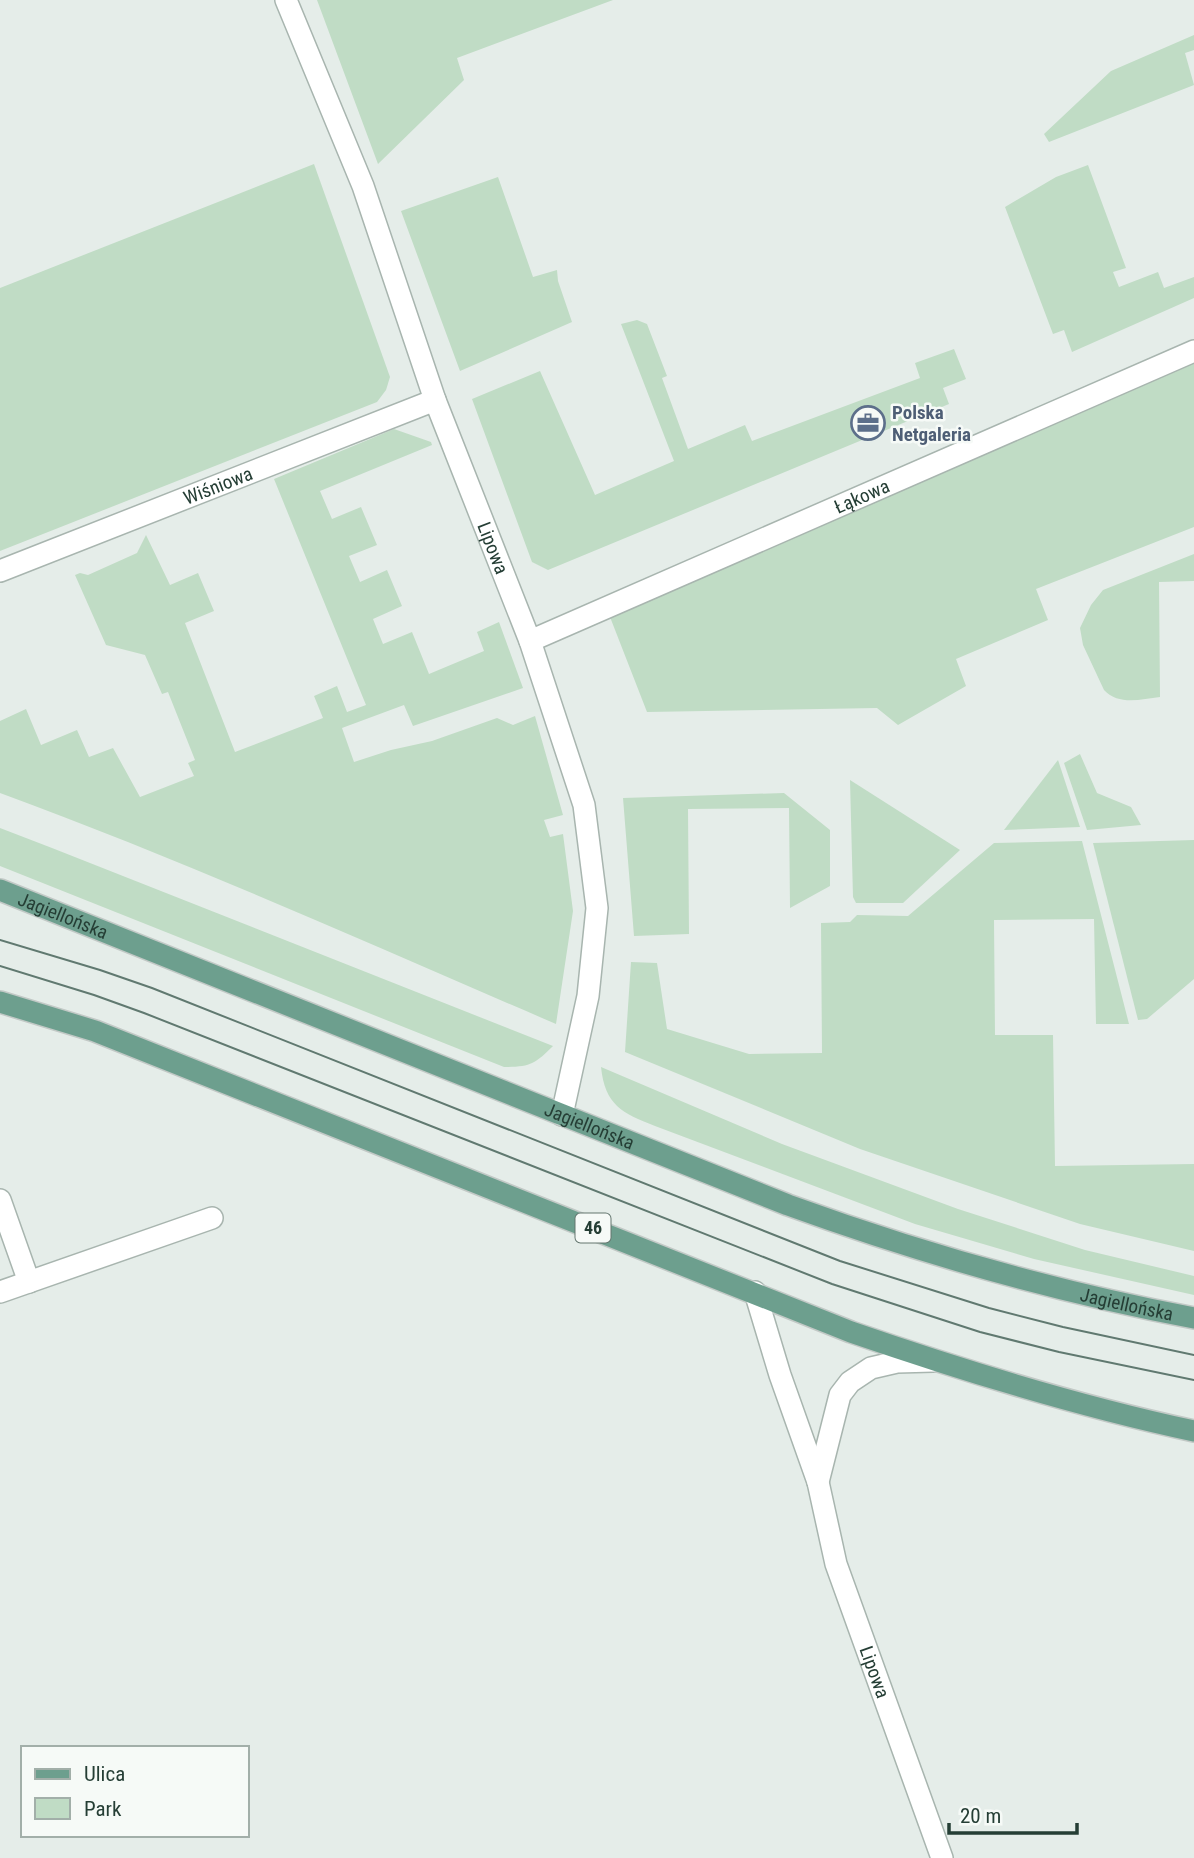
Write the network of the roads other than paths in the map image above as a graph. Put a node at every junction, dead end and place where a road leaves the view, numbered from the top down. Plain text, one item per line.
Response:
1 (286, 0) edge
2 (1194, 351) edge
3 (435, 400) junction
4 (0, 571) edge
5 (530, 641) junction
6 (0, 890) edge
7 (0, 1003) edge
8 (562, 1115) junction
9 (0, 1200) edge
10 (212, 1218) dead end
11 (29, 1282) junction
12 (0, 1292) edge
13 (755, 1292) junction
14 (1194, 1318) edge
15 (935, 1361) junction
16 (1194, 1431) edge
17 (818, 1482) junction
18 (942, 1858) edge

1 - 3 street, Lipowa
2 - 5 street, Łąkowa
3 - 4 street, Wiśniowa
3 - 5 street, Lipowa
5 - 8 street, Lipowa
6 - 8 main road, Jagiellońska
7 - 13 main road, 46
8 - 14 main road, Jagiellońska
9 - 11 street
10 - 11 street
11 - 12 street
13 - 15 main road, 46
13 - 17 street, Lipowa
15 - 16 main road, 46
15 - 17 street, Lipowa
17 - 18 street, Lipowa

